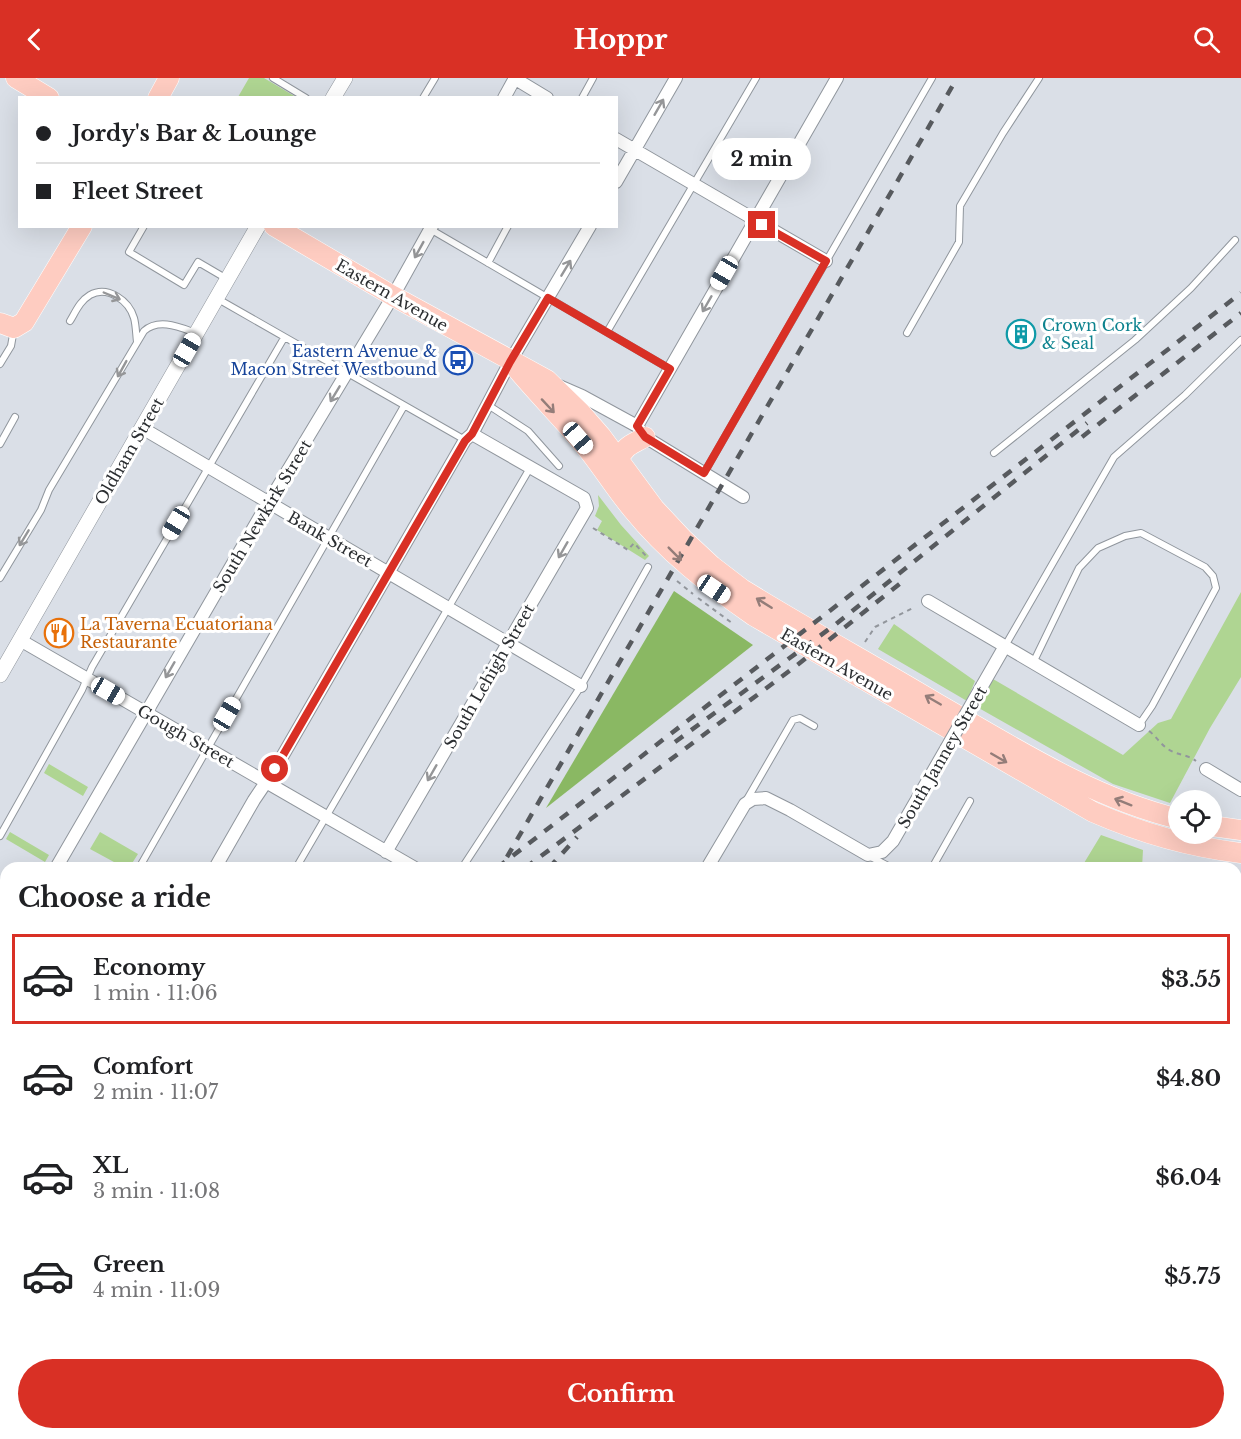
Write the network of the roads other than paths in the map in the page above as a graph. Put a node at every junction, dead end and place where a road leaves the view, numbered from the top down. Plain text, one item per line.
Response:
1 (16, 78) edge
2 (169, 78) edge
3 (273, 78) edge
4 (345, 78) edge
5 (435, 78) edge
6 (515, 78) edge
7 (593, 78) edge
8 (676, 78) edge
9 (756, 78) edge
10 (837, 78) edge
11 (932, 78) edge
12 (1039, 78) edge
13 (46, 96) edge
14 (159, 96) edge
15 (303, 96) edge
16 (334, 96) edge
17 (424, 96) edge
18 (505, 96) edge
19 (543, 96) edge
20 (583, 96) edge
21 (618, 140) edge
22 (635, 150) junction
23 (618, 179) edge
24 (693, 184) junction
25 (755, 220) junction
26 (81, 228) edge
27 (143, 228) edge
28 (257, 228) edge
29 (277, 228) edge
30 (431, 228) edge
31 (507, 228) edge
32 (589, 228) edge
33 (1235, 240) dead end
34 (826, 261) junction
35 (488, 263) junction
36 (227, 279) junction
37 (393, 296) junction
38 (217, 298) junction
39 (548, 298) junction
40 (70, 321) dead end
41 (7, 325) edge
42 (607, 332) junction
43 (196, 333) junction
44 (907, 333) dead end
45 (284, 338) junction
46 (1241, 340) edge
47 (137, 342) junction
48 (510, 362) junction
49 (0, 364) edge
50 (670, 369) junction
51 (348, 373) junction
52 (547, 381) junction
53 (487, 405) junction
54 (404, 406) junction
55 (15, 417) dead end
56 (142, 428) junction
57 (641, 432) junction
58 (468, 437) junction
59 (0, 444) edge
60 (994, 453) dead end
61 (618, 460) junction
62 (559, 466) dead end
63 (209, 468) junction
64 (530, 468) junction
65 (704, 473) junction
66 (743, 496) dead end
67 (269, 503) junction
68 (327, 538) junction
69 (648, 567) road end
70 (389, 573) junction
71 (0, 578) edge
72 (928, 601) road end
73 (448, 608) junction
74 (20, 640) junction
75 (508, 644) junction
76 (1005, 646) junction
77 (1033, 663) junction
78 (0, 675) edge
79 (87, 678) junction
80 (580, 686) junction
81 (146, 713) junction
82 (1139, 724) joint
83 (814, 726) dead end
84 (207, 748) junction
85 (1206, 769) road end
86 (267, 783) junction
87 (1241, 790) edge
88 (970, 801) dead end
89 (745, 804) junction
90 (1168, 817) edge
91 (326, 818) junction
92 (1222, 827) edge
93 (1241, 830) edge
94 (0, 836) edge
95 (386, 852) junction
96 (1241, 854) edge
97 (868, 855) junction
98 (59, 862) edge
99 (142, 862) edge
100 (218, 862) edge
101 (300, 862) edge
102 (404, 862) edge
103 (466, 862) edge
104 (711, 862) edge
105 (881, 862) edge
106 (935, 862) edge

1 - 13 main road
2 - 14 main road
3 - 15 lane
4 - 16 street
5 - 17 lane
6 - 18 street
6 - 19 street
7 - 20 lane
22 -> 8 street
9 - 24 lane
10 - 25 street
11 - 34 lane
12 - 44 lane
21 - 22 street
22 - 23 street
22 - 24 street
24 - 25 street
24 - 42 lane
25 - 34 street
25 -> 50 street
26 - 41 main road
27 - 36 lane
28 - 36 street, Oldham Street
29 - 37 main road, Eastern Avenue
30 - 35 lane
30 -> 37 street, South Newkirk Street
31 - 35 lane
39 -> 32 street
33 - 60 lane
34 - 65 lane
35 - 39 lane
36 - 38 street, Oldham Street
37 - 48 main road, Eastern Avenue
37 - 51 street, South Newkirk Street
38 - 43 street, Oldham Street
38 - 45 lane
39 - 42 lane
39 - 48 street
40 -> 47 lane
41 - 49 lane
42 - 50 lane
43 - 47 lane
43 - 56 street, Oldham Street
45 - 51 lane
45 - 63 lane
46 - 76 lane
47 -> 71 lane
48 - 52 main road, Eastern Avenue
48 - 53 street
48 -> 96 main road, Eastern Avenue
50 - 57 street
51 - 54 lane
51 -> 67 street, South Newkirk Street
52 - 57 street, Eastern Avenue
52 - 61 main road, Eastern Avenue
53 - 58 street
53 - 62 lane
54 - 58 lane
54 - 68 lane
55 - 59 lane
56 - 63 street, Bank Street
56 - 74 street, Oldham Street
57 - 61 main road
57 - 65 street, Eastern Avenue
58 - 64 street
58 - 70 street
90 -> 61 main road, Eastern Avenue
63 - 67 street, Bank Street
63 - 79 lane
64 - 73 lane
64 -> 75 street, South Lehigh Street
65 - 66 street, Eastern Avenue
67 - 68 street, Bank Street
67 -> 81 street, South Newkirk Street
68 - 70 street, Bank Street
68 - 84 lane
69 - 80 lane
70 - 73 street, Bank Street
70 - 86 street
72 - 76 street
73 - 75 street, Bank Street
73 - 91 lane
74 - 78 street, Oldham Street
74 - 79 street, Gough Street
75 - 80 street, Bank Street
75 -> 95 street, South Lehigh Street
76 - 77 street
76 - 97 street, South Janney Street, bridge
77 - 82 street
77 - 82 lane
79 - 81 street, Gough Street
79 - 94 lane
80 - 103 lane
81 - 84 street, Gough Street
81 - 98 street, South Newkirk Street
83 - 89 lane
84 - 86 street, Gough Street
84 - 99 lane
85 - 87 street
86 - 91 street, Gough Street
86 - 100 street
88 - 106 lane
89 - 97 street
89 - 104 street
91 - 95 street, Gough Street
91 - 101 lane
92 - 93 main road
95 - 102 street, Gough Street
97 - 105 lane

